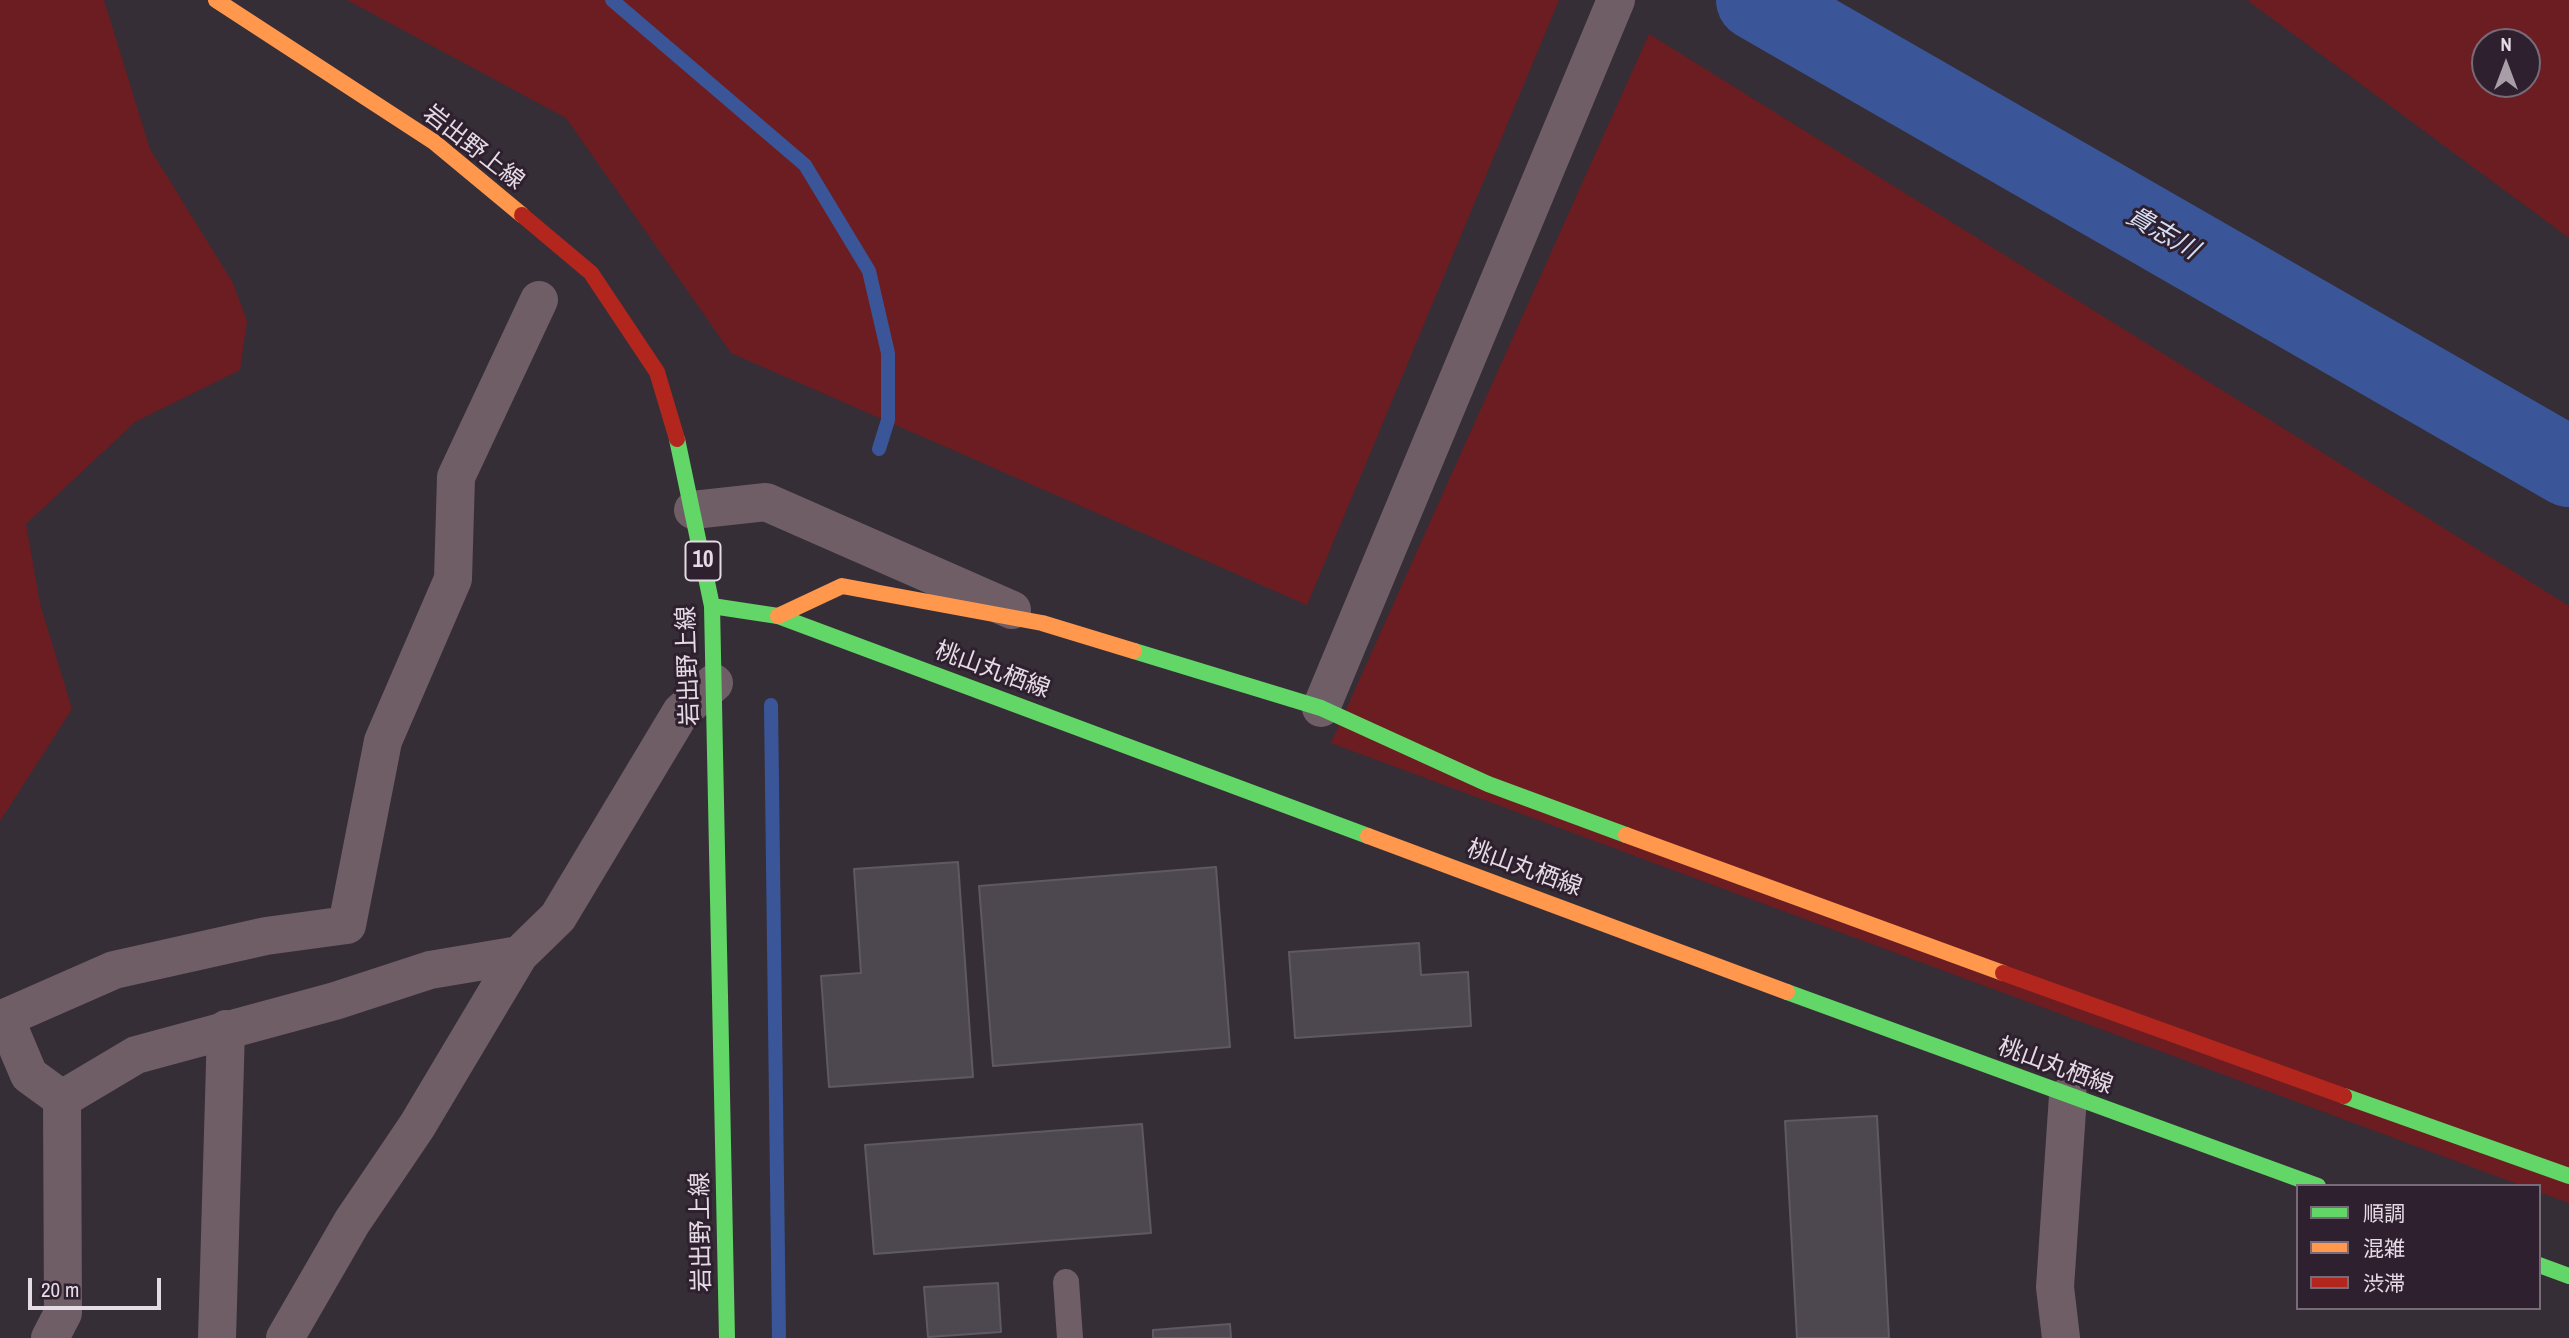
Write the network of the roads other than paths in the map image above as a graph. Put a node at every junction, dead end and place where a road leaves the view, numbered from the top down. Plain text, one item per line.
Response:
1 (215, 0) edge
2 (1616, 0) edge
3 (538, 300) dead end
4 (693, 510) junction
5 (712, 606) junction
6 (779, 616) junction
7 (1042, 623) junction
8 (714, 683) junction
9 (1321, 708) junction
10 (519, 955) junction
11 (3, 1019) edge
12 (226, 1029) junction
13 (2068, 1096) junction
14 (62, 1099) junction
15 (2569, 1176) edge
16 (2312, 1184) edge
17 (2541, 1266) edge
18 (2569, 1276) edge
19 (1066, 1282) dead end
20 (50, 1338) edge
21 (217, 1338) edge
22 (285, 1338) edge
23 (727, 1338) edge
24 (1070, 1338) edge
25 (2061, 1338) edge

1 - 4 main road, 岩出野上線 / 10
2 - 9 street
3 - 11 street
4 - 5 main road, 岩出野上線 / 10
4 - 7 street
5 - 6 main road, 桃山丸栖線
5 - 8 main road, 岩出野上線 / 10
6 - 7 main road
6 - 13 main road, 桃山丸栖線
7 - 9 main road
8 - 10 street
8 - 23 main road, 岩出野上線 / 10
9 - 15 main road
10 - 12 street
10 - 22 street
11 - 14 street
12 - 14 street
12 - 21 street
13 - 16 main road, 桃山丸栖線
13 - 25 street
14 - 20 street
17 - 18 main road
19 - 24 lane

